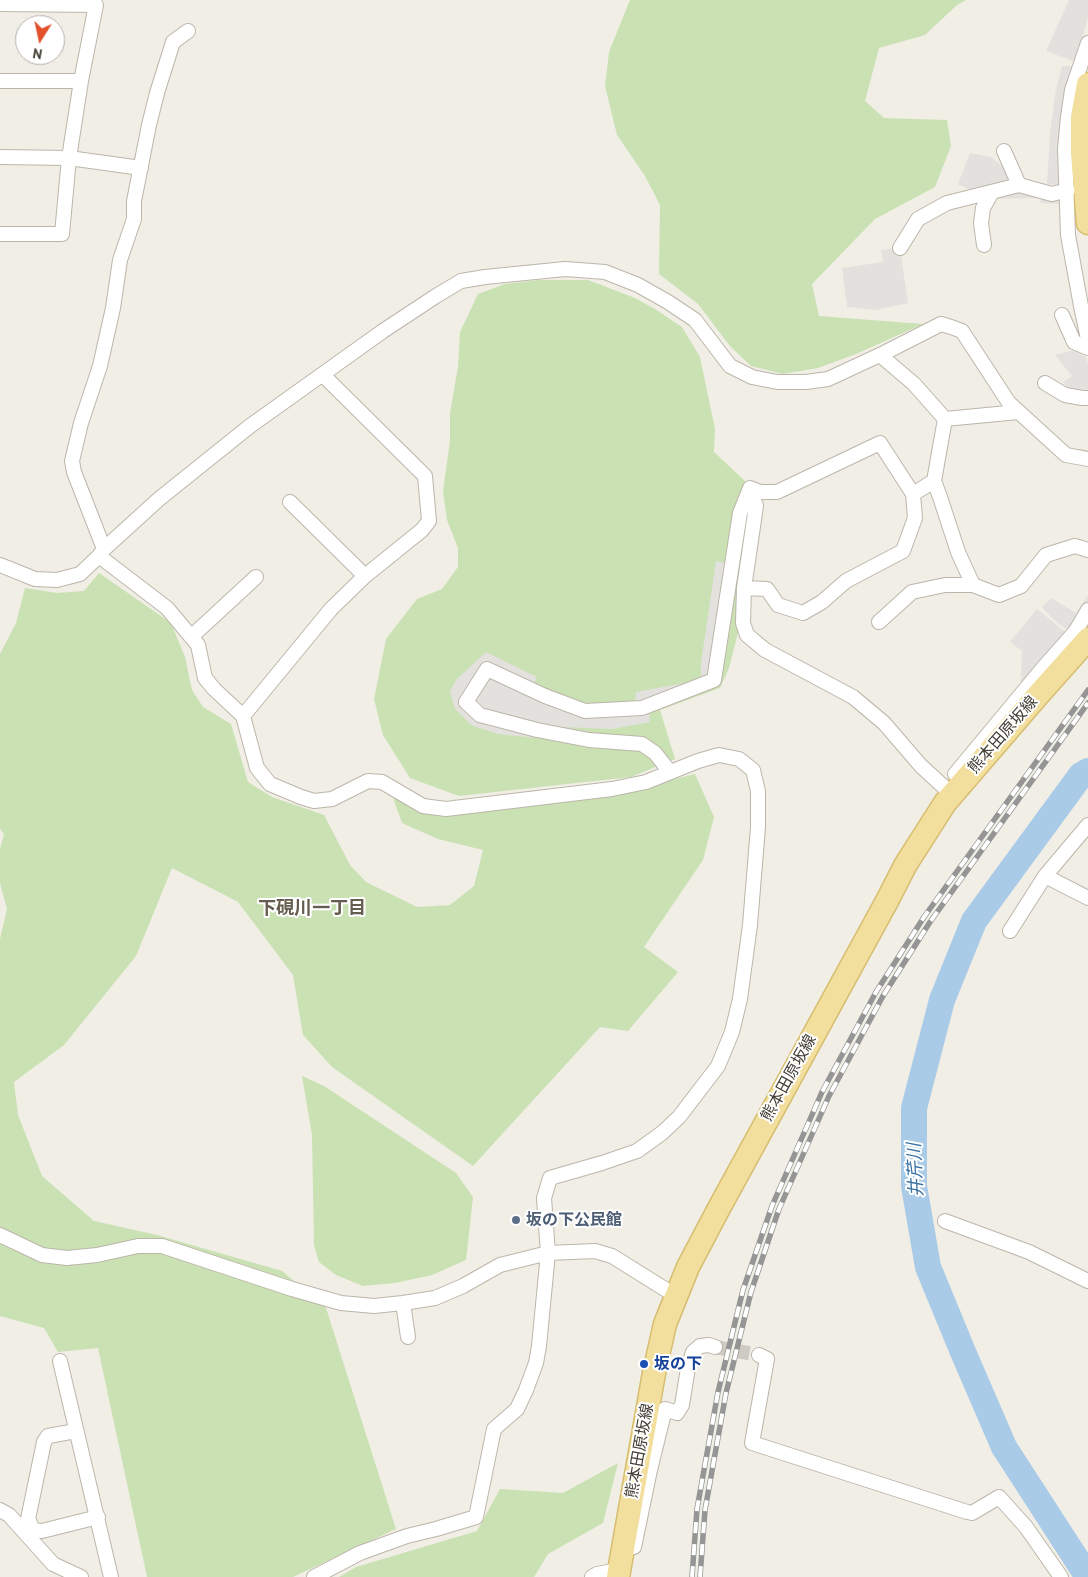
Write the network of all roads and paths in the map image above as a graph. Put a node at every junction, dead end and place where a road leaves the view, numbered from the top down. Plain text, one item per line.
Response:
1 (97, 2) edge
2 (0, 4) edge
3 (188, 31) dead end
4 (1088, 42) edge
5 (0, 81) edge
6 (81, 81) junction
7 (1088, 84) edge
8 (1004, 151) dead end
9 (0, 157) edge
10 (69, 158) junction
11 (141, 168) junction
12 (1019, 185) junction
13 (1068, 190) junction
14 (992, 192) junction
15 (1088, 222) edge
16 (0, 234) edge
17 (984, 245) dead end
18 (900, 248) dead end
19 (1062, 315) dead end
20 (1088, 338) edge
21 (1088, 348) edge
22 (880, 355) junction
23 (323, 375) junction
24 (1045, 383) dead end
25 (1088, 398) edge
26 (1018, 412) junction
27 (945, 419) junction
28 (1088, 460) edge
29 (934, 481) junction
30 (750, 488) junction
31 (913, 494) junction
32 (290, 502) dead end
33 (1088, 550) edge
34 (102, 553) junction
35 (0, 565) edge
36 (365, 576) junction
37 (256, 577) dead end
38 (973, 584) junction
39 (744, 588) junction
40 (1088, 610) edge
41 (878, 622) dead end
42 (191, 637) junction
43 (1088, 639) edge
44 (243, 716) junction
45 (670, 772) junction
46 (945, 788) junction
47 (925, 814) dead end
48 (1088, 825) edge
49 (1045, 876) junction
50 (1088, 898) edge
51 (1010, 931) dead end
52 (945, 1221) dead end
53 (0, 1235) edge
54 (548, 1253) junction
55 (1088, 1281) edge
56 (676, 1296) junction
57 (403, 1303) junction
58 (408, 1337) dead end
59 (715, 1347) tunnel mouth
60 (759, 1355) dead end
61 (60, 1361) dead end
62 (76, 1430) junction
63 (643, 1472) junction
64 (0, 1510) edge
65 (98, 1517) junction
66 (31, 1533) junction
67 (54, 1570) edge
68 (622, 1575) edge
69 (81, 1577) edge
70 (111, 1577) edge
71 (314, 1577) edge
72 (592, 1577) edge
73 (1061, 1577) edge

1 - 2 street
1 - 6 street
3 - 11 street
4 - 13 street
5 - 6 street
6 - 10 street
7 - 15 main road
8 - 12 street
9 - 10 street
10 - 11 street
10 - 16 street
11 - 34 street
12 - 13 street
12 - 14 street
13 - 20 street
14 - 17 street
14 - 18 street
19 - 21 street
22 - 23 street
22 - 26 street
22 - 27 street
23 - 34 street
23 - 36 street
24 - 25 street
26 - 27 street
26 - 28 street
27 - 29 street
29 - 31 street
29 - 38 street
30 - 31 street
30 - 39 street
30 - 45 street
31 - 39 street
32 - 36 street
33 - 38 street
34 - 35 street
34 - 42 street
36 - 44 street
37 - 42 street
38 - 41 street
39 - 46 street
40 - 46 street
42 - 44 street
43 - 56 main road, 熊本田原坂線
44 - 45 street
45 - 54 street
46 - 47 street
48 - 49 street
49 - 50 street
49 - 51 street
52 - 55 street
53 - 57 street
54 - 56 street
54 - 57 street
54 - 71 street
56 - 63 main road, 熊本田原坂線
57 - 58 street
59 - 63 street
60 - 73 street
61 - 62 street
62 - 65 street
62 - 66 street
63 - 68 main road, 熊本田原坂線
64 - 66 street
65 - 66 street
65 - 70 street
66 - 67 street
67 - 69 street
68 - 72 street

